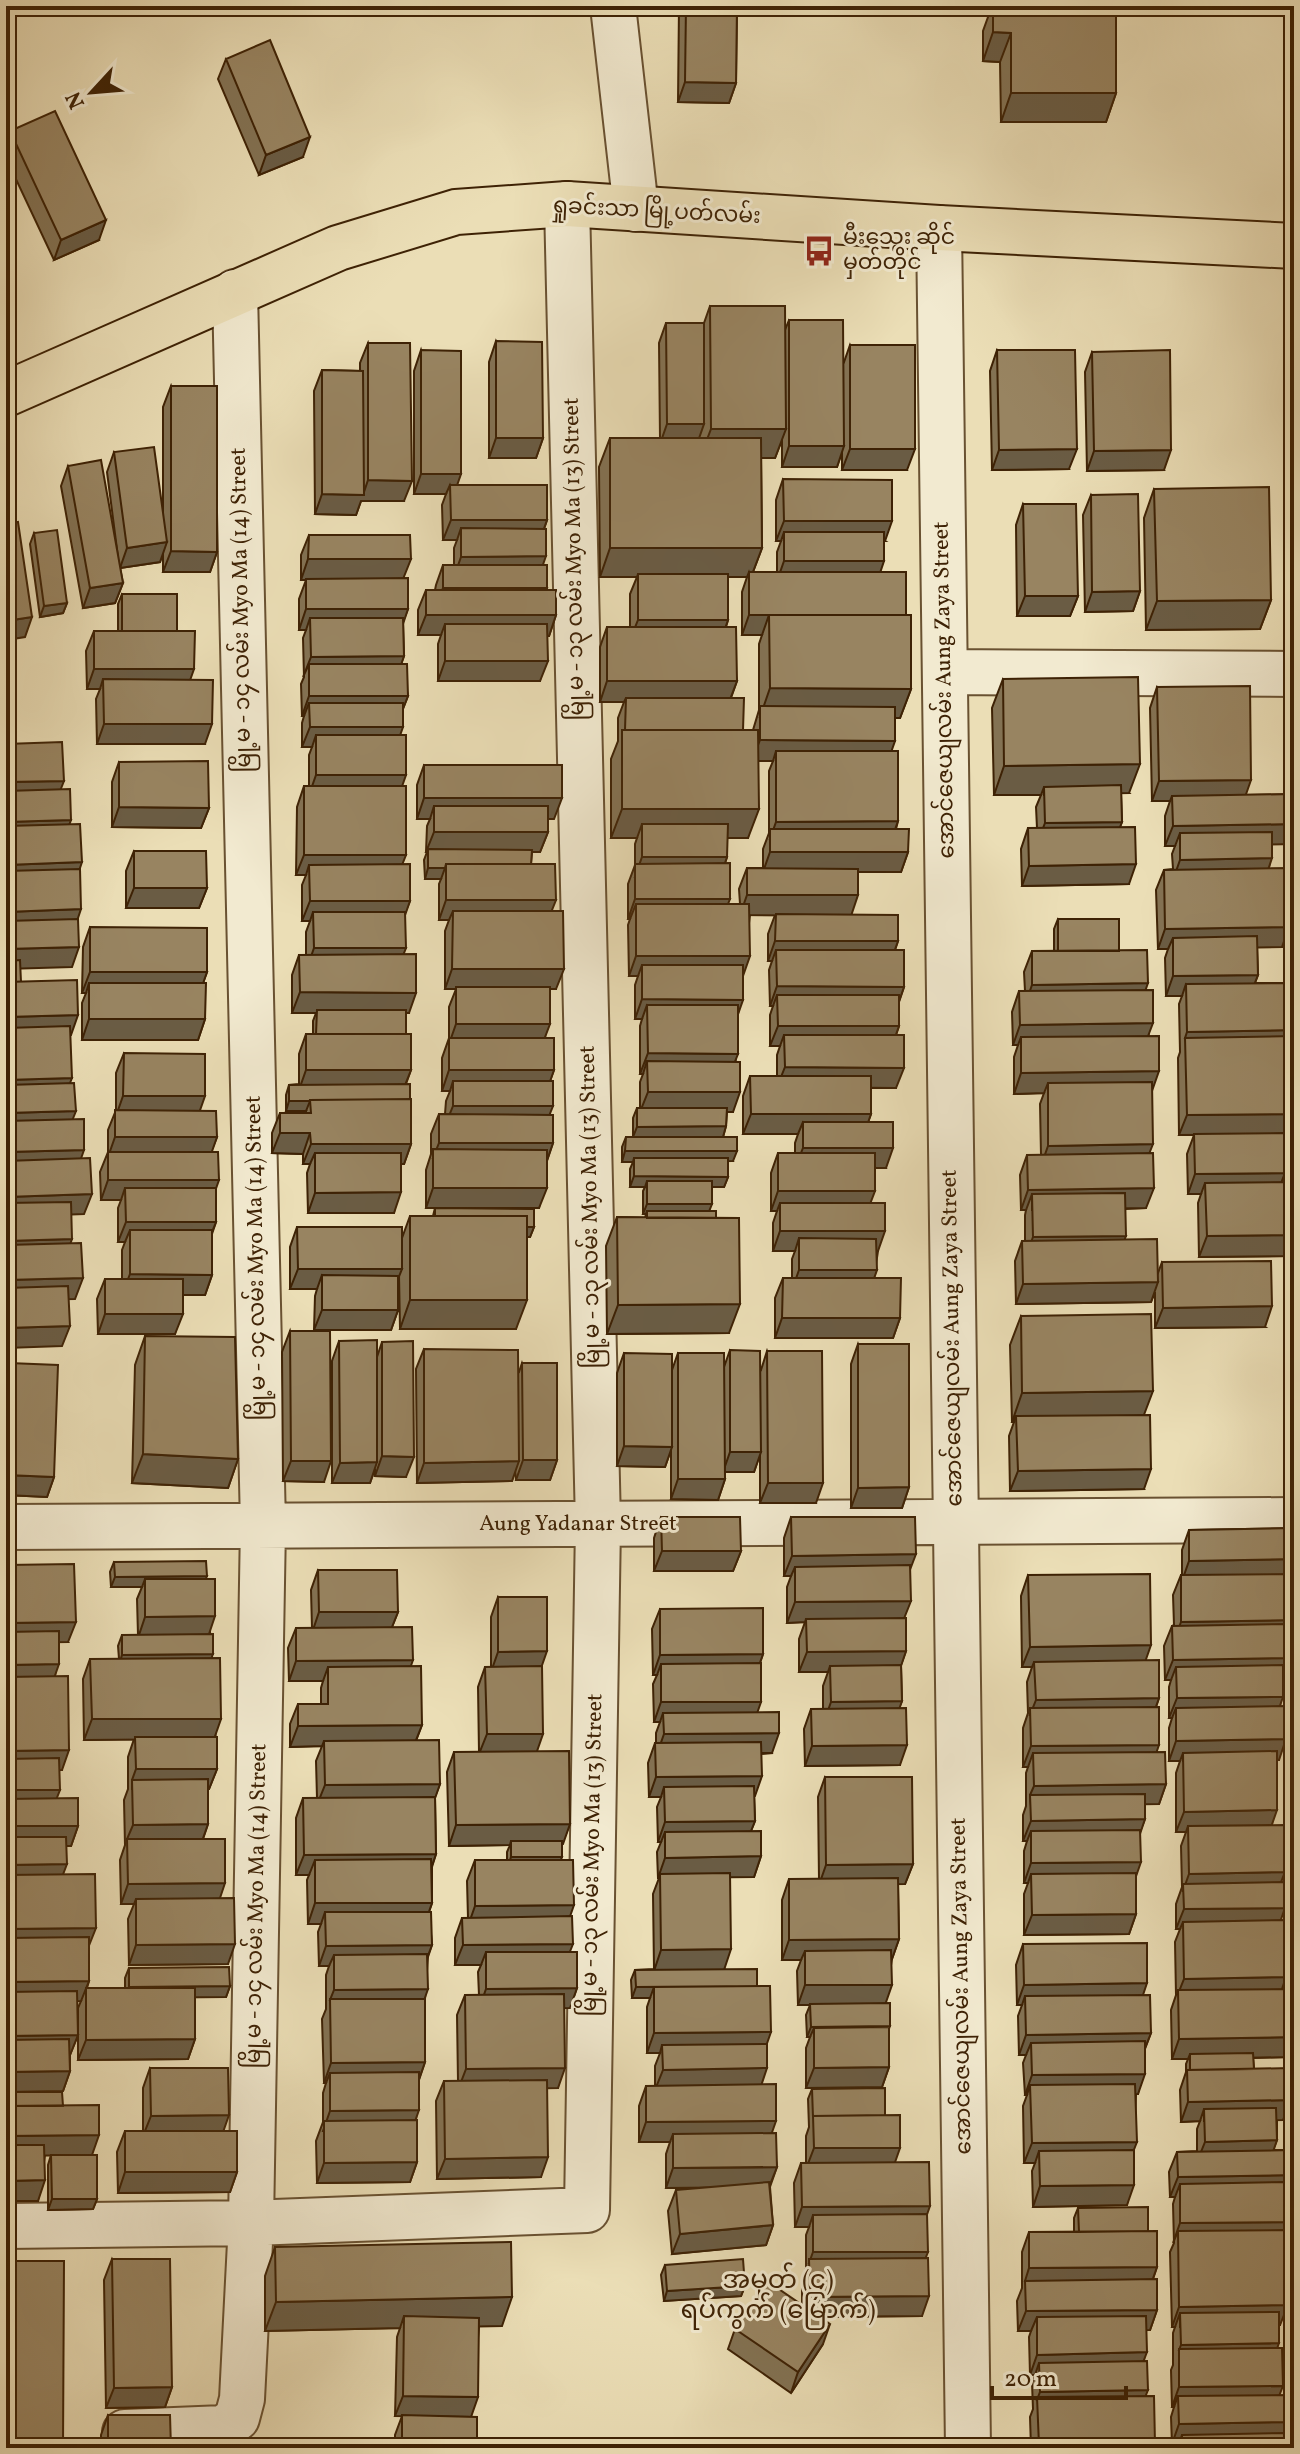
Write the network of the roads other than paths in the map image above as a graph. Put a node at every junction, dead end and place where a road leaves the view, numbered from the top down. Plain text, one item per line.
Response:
1 (613, 6) edge
2 (567, 204) junction
3 (636, 209) junction
4 (939, 228) junction
5 (1294, 246) edge
6 (235, 292) junction
7 (6, 394) edge
8 (945, 672) junction
9 (1294, 674) edge
10 (1294, 1520) edge
11 (955, 1522) junction
12 (598, 1524) junction
13 (263, 1525) junction
14 (6, 1527) edge
15 (251, 2223) junction
16 (6, 2226) edge
17 (125, 2432) edge
18 (968, 2448) edge

1 - 3 street
2 - 3 main road, ရှုခင်းသာ မြို့ပတ်လမ်း
2 - 6 main road, ရှုခင်းသာ မြို့ပတ်လမ်း
2 - 12 street, မြို့မ - ၁၃ လမ်း Myo Ma (13) Street
3 - 4 main road, ရှုခင်းသာ မြို့ပတ်လမ်း
4 - 5 main road, ရှုခင်းသာ မြို့ပတ်လမ်း
4 - 8 street, အောင်ဇေယျလမ်း Aung Zaya Street
6 - 7 main road, ရှုခင်းသာ မြို့ပတ်လမ်း
6 - 13 street, မြို့မ - ၁၄ လမ်း Myo Ma (14) Street
8 - 9 street
8 - 11 street, အောင်ဇေယျလမ်း Aung Zaya Street
10 - 11 street, Aung Yadanar Street
11 - 12 street, Aung Yadanar Street
11 - 18 street, အောင်ဇေယျလမ်း Aung Zaya Street
12 - 13 street, Aung Yadanar Street
12 - 15 street, မြို့မ - ၁၃ လမ်း Myo Ma (13) Street
13 - 14 street, Aung Yadanar Street
13 - 15 street, မြို့မ - ၁၄ လမ်း Myo Ma (14) Street
15 - 16 street
15 - 17 street, မြို့မ - ၁၄ လမ်း Myo Ma (14) Street

